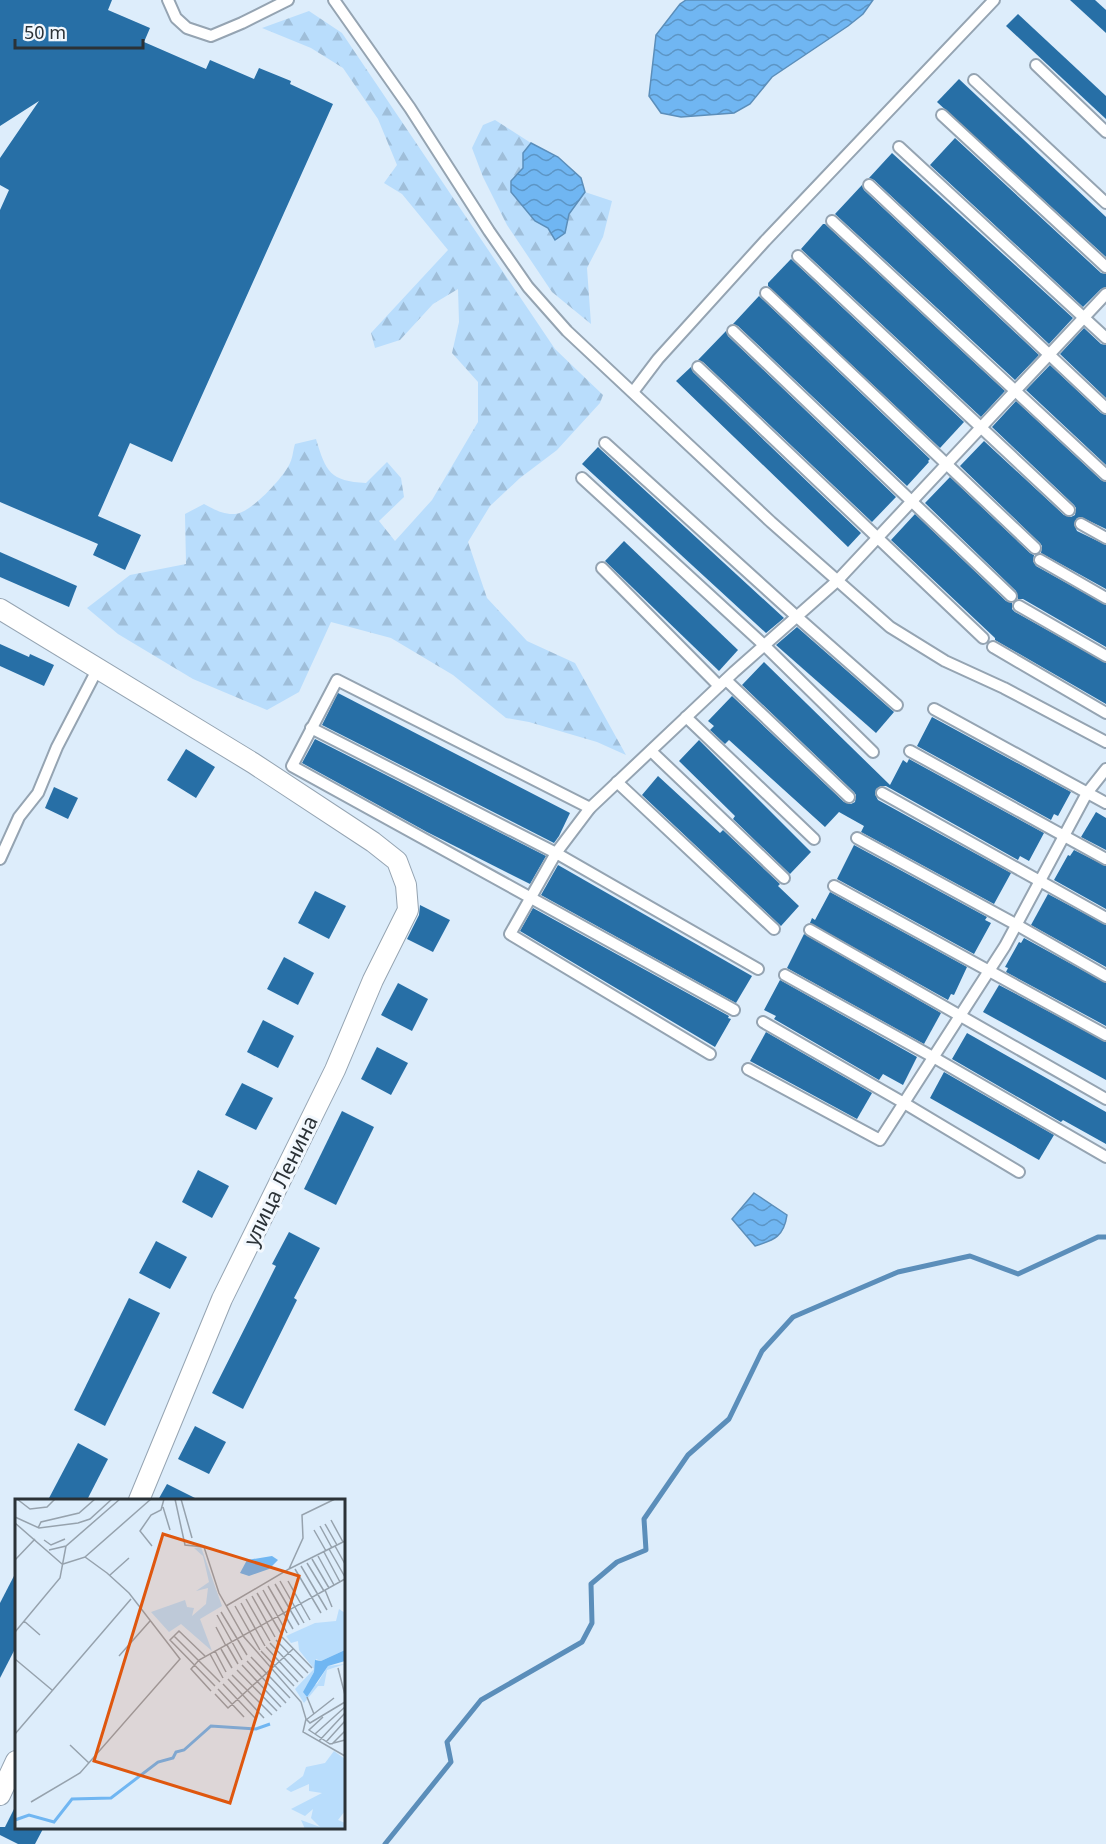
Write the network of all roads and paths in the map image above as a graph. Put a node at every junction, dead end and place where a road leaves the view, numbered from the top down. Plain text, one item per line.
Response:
1 (168, 0) edge
2 (288, 0) edge
3 (334, 0) edge
4 (994, 0) edge
5 (1036, 65) dead end
6 (974, 80) dead end
7 (942, 115) dead end
8 (1106, 132) edge
9 (899, 147) dead end
10 (869, 185) dead end
11 (1106, 203) edge
12 (832, 221) dead end
13 (798, 256) dead end
14 (1106, 267) edge
15 (766, 292) dead end
16 (1106, 294) edge
17 (1084, 317) junction
18 (733, 332) dead end
19 (1106, 338) edge
20 (1048, 354) junction
21 (698, 367) dead end
22 (1015, 390) junction
23 (633, 392) junction
24 (1106, 408) edge
25 (981, 427) junction
26 (604, 443) dead end
27 (946, 464) junction
28 (1106, 475) edge
29 (582, 478) dead end
30 (911, 501) junction
31 (1070, 510) dead end
32 (1081, 524) dead end
33 (878, 538) junction
34 (1106, 538) edge
35 (1035, 548) dead end
36 (1040, 560) dead end
37 (602, 568) dead end
38 (837, 581) junction
39 (1011, 596) dead end
40 (1106, 598) edge
41 (1019, 606) dead end
42 (0, 609) edge
43 (796, 616) junction
44 (983, 638) dead end
45 (764, 645) junction
46 (993, 647) dead end
47 (1106, 656) edge
48 (97, 670) junction
49 (723, 683) junction
50 (897, 705) dead end
51 (934, 709) dead end
52 (1106, 713) edge
53 (686, 717) junction
54 (311, 728) junction
55 (1106, 742) edge
56 (651, 751) junction
57 (910, 751) dead end
58 (873, 752) dead end
59 (1106, 769) edge
60 (617, 782) junction
61 (882, 793) dead end
62 (1088, 793) junction
63 (849, 797) dead end
64 (1106, 803) edge
65 (590, 808) junction
66 (1065, 835) junction
67 (814, 838) dead end
68 (857, 838) dead end
69 (556, 853) junction
70 (0, 859) edge
71 (1106, 859) edge
72 (784, 878) dead end
73 (1041, 880) junction
74 (834, 886) dead end
75 (529, 898) junction
76 (1106, 918) edge
77 (1017, 925) junction
78 (774, 928) dead end
79 (810, 930) dead end
80 (758, 969) dead end
81 (990, 970) junction
82 (785, 975) dead end
83 (1106, 976) edge
84 (734, 1010) dead end
85 (961, 1015) junction
86 (763, 1022) dead end
87 (1106, 1035) edge
88 (710, 1054) dead end
89 (933, 1057) junction
90 (748, 1070) dead end
91 (1106, 1099) edge
92 (904, 1103) junction
93 (1106, 1157) edge
94 (1018, 1172) dead end
95 (139, 1499) edge
96 (15, 1763) edge
97 (0, 1795) edge

1 - 2 lane
3 - 23 lane
4 - 23 lane
5 - 8 lane
6 - 11 lane
7 - 14 lane
9 - 17 lane
10 - 20 lane
12 - 22 lane
13 - 25 lane
15 - 27 lane
16 - 17 lane
17 - 19 lane
17 - 20 lane
18 - 30 lane
20 - 22 lane
20 - 24 lane
21 - 33 lane
22 - 25 lane
22 - 28 lane
23 - 38 lane
25 - 27 lane
25 - 31 lane
26 - 43 lane
27 - 30 lane
27 - 35 lane
29 - 45 lane
30 - 33 lane
30 - 39 lane
32 - 34 lane
33 - 38 lane
33 - 44 lane
36 - 40 lane
37 - 49 lane
38 - 43 lane
38 - 55 lane
41 - 47 lane
42 - 48 street
43 - 45 lane
43 - 50 lane
45 - 49 lane
45 - 58 lane
46 - 52 lane
48 - 70 lane
48 - 95 street, улица Ленина
49 - 53 lane
49 - 63 lane
51 - 62 lane
53 - 56 lane
53 - 67 lane
54 - 65 lane
54 - 69 lane
54 - 75 lane
56 - 60 lane
56 - 72 lane
57 - 66 lane
59 - 62 lane
60 - 65 lane
60 - 78 lane
61 - 73 lane
62 - 64 lane
62 - 66 lane
65 - 69 lane
66 - 71 lane
66 - 73 lane
68 - 77 lane
69 - 75 lane
69 - 80 lane
73 - 76 lane
73 - 77 lane
74 - 81 lane
75 - 84 lane
75 - 88 lane
77 - 81 lane
77 - 83 lane
79 - 85 lane
81 - 85 lane
81 - 87 lane
82 - 89 lane
85 - 89 lane
85 - 91 lane
86 - 92 lane
89 - 92 lane
89 - 93 lane
90 - 92 lane
92 - 94 lane
96 - 97 street

